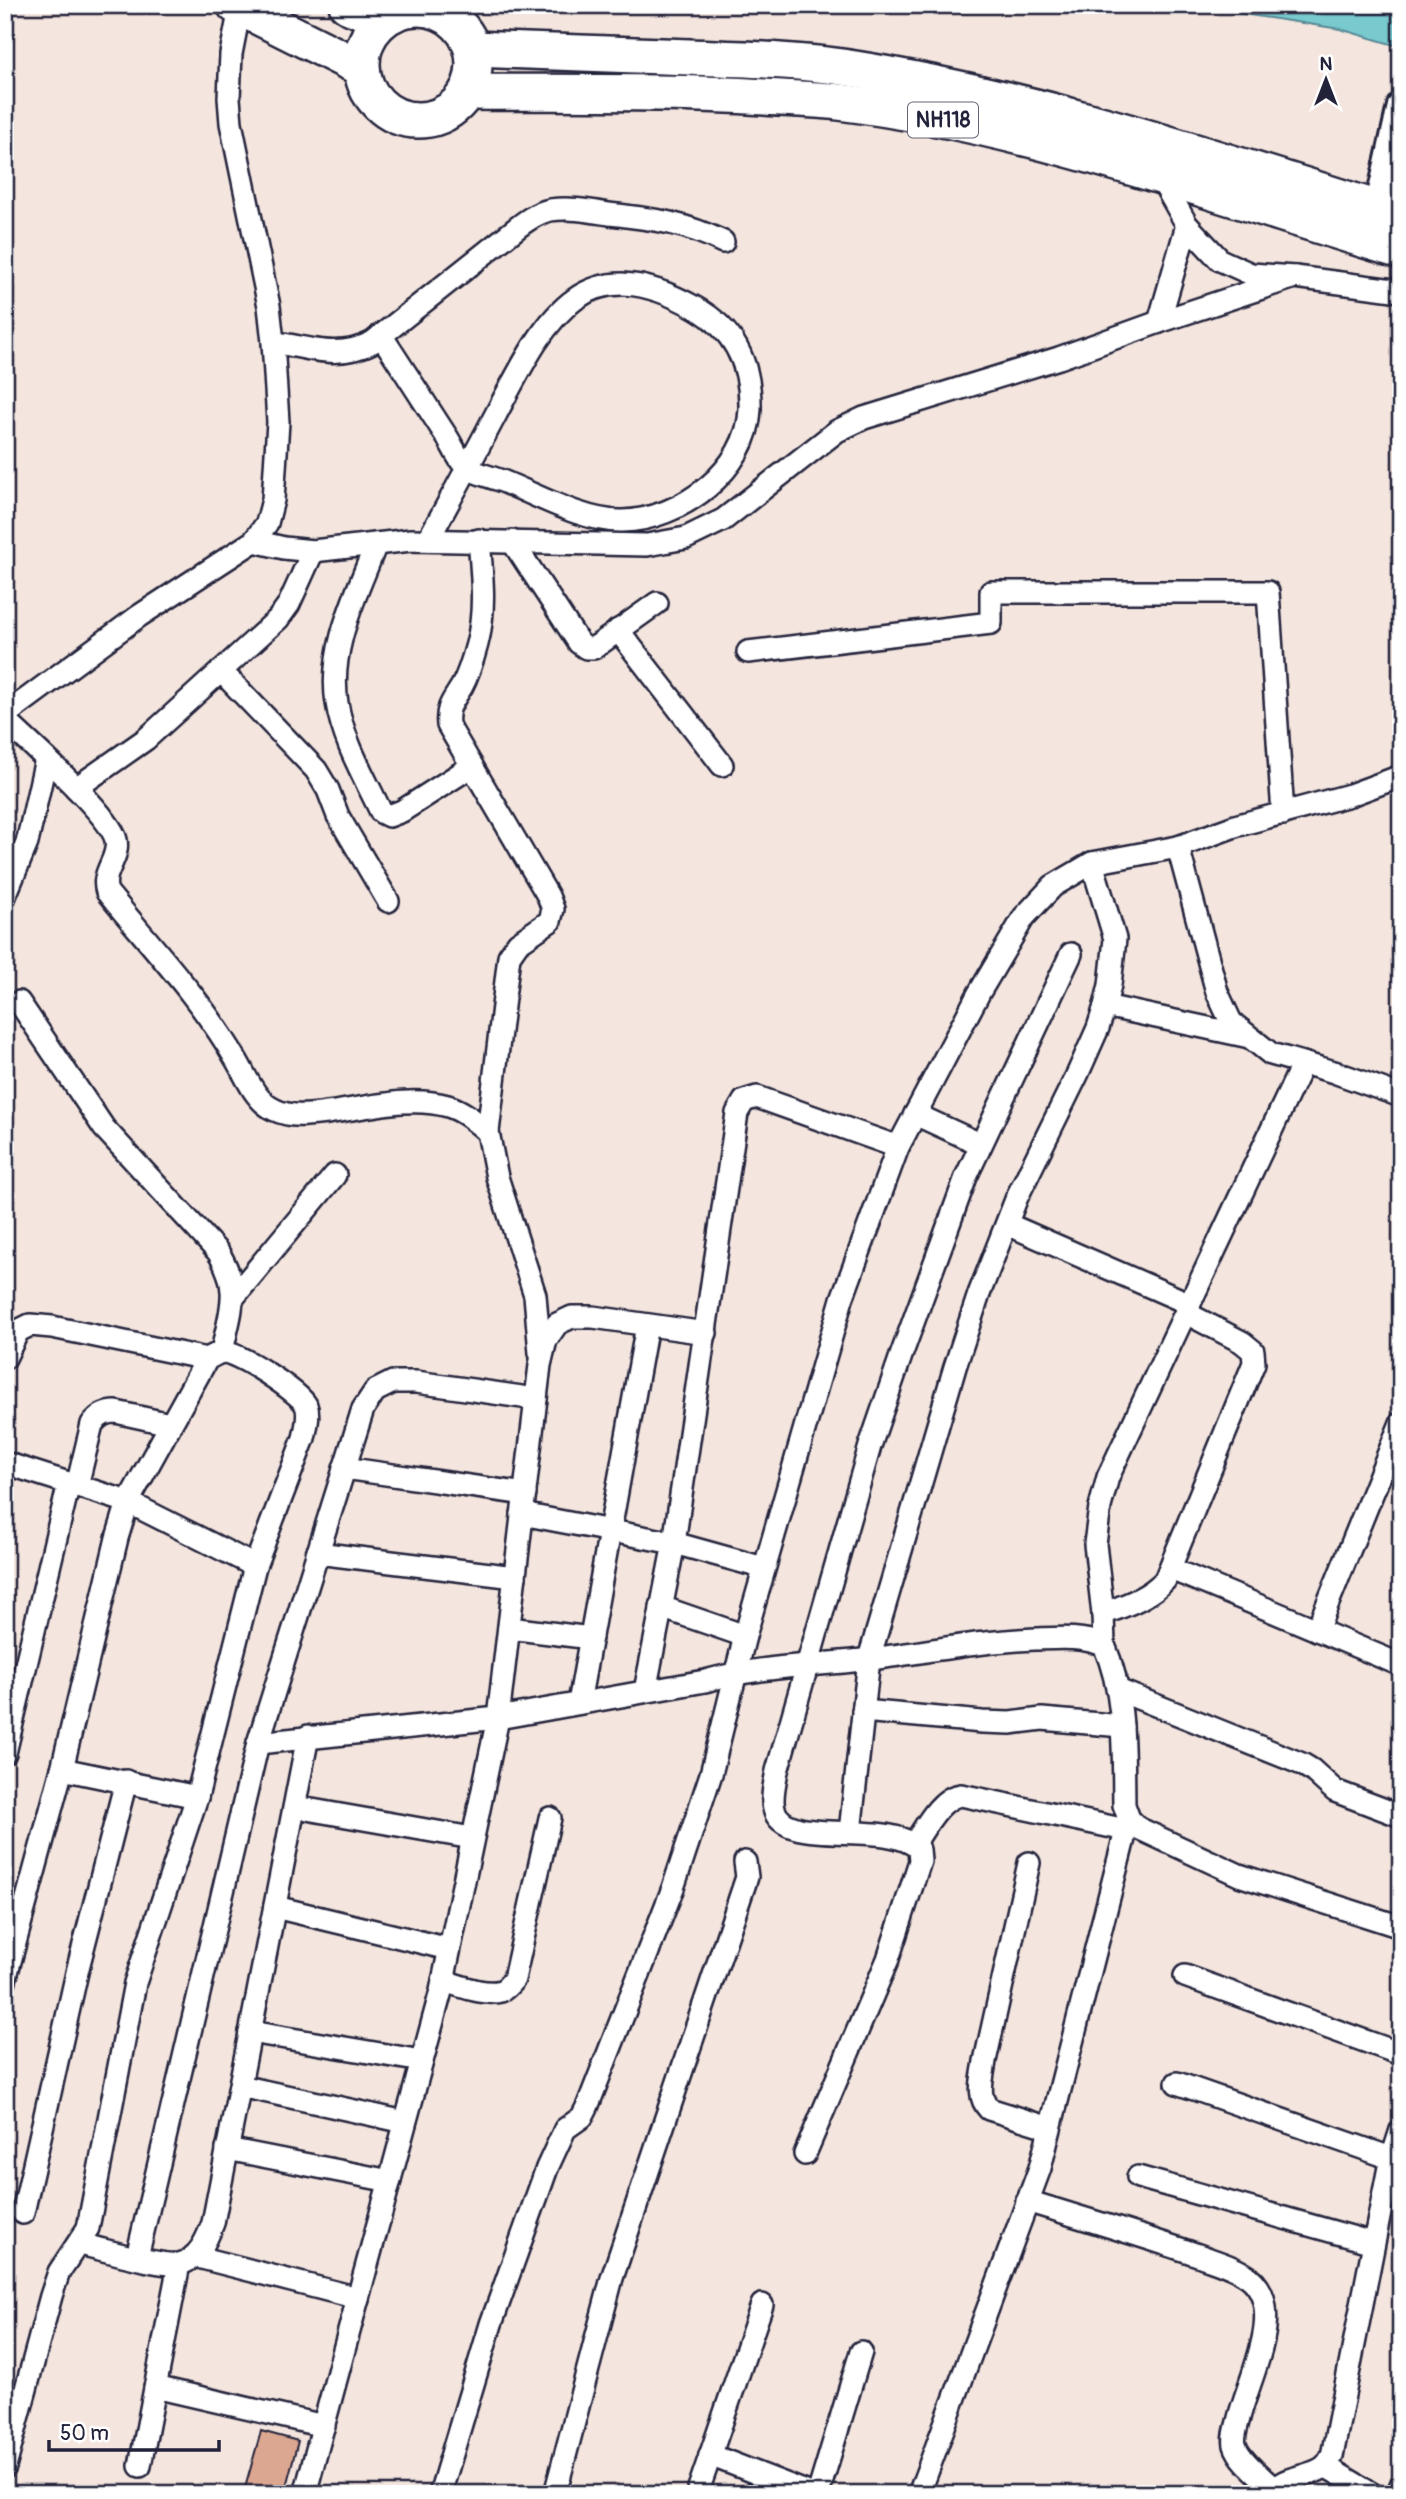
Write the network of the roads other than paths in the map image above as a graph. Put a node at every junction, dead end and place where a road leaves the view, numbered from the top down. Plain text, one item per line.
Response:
1 (347, 5) edge
2 (237, 6) edge
3 (383, 20) junction
4 (473, 49) junction
5 (361, 68) junction
6 (468, 92) junction
7 (1401, 106) edge
8 (1160, 177) junction
9 (1389, 212) edge
10 (1187, 225) junction
11 (723, 242) dead end
12 (1401, 251) edge
13 (1295, 277) junction
14 (1401, 291) edge
15 (1160, 322) junction
16 (381, 335) junction
17 (274, 342) junction
18 (467, 467) junction
19 (428, 540) junction
20 (479, 540) junction
21 (254, 541) junction
22 (512, 541) junction
23 (376, 544) junction
24 (313, 551) junction
25 (657, 603) dead end
26 (618, 630) junction
27 (748, 652) dead end
28 (221, 671) junction
29 (5, 718) edge
30 (46, 759) junction
31 (722, 765) dead end
32 (472, 766) junction
33 (1396, 783) edge
34 (76, 788) junction
35 (1283, 814) junction
36 (1178, 847) junction
37 (1092, 863) junction
38 (5, 896) edge
39 (388, 901) dead end
40 (1071, 954) dead end
41 (19, 1002) dead end
42 (1105, 1006) junction
43 (1251, 1038) junction
44 (1303, 1063) junction
45 (1401, 1096) edge
46 (915, 1114) junction
47 (488, 1132) junction
48 (980, 1144) junction
49 (898, 1147) junction
50 (335, 1175) dead end
51 (1007, 1224) junction
52 (233, 1298) junction
53 (1188, 1308) junction
54 (648, 1325) junction
55 (706, 1333) junction
56 (214, 1356) junction
57 (5, 1359) edge
58 (540, 1365) junction
59 (536, 1399) junction
60 (1401, 1423) edge
61 (170, 1424) junction
62 (5, 1463) edge
63 (344, 1468) junction
64 (73, 1485) junction
65 (128, 1502) junction
66 (524, 1504) junction
67 (610, 1530) junction
68 (674, 1543) junction
69 (317, 1553) junction
70 (255, 1566) junction
71 (764, 1568) junction
72 (1171, 1570) junction
73 (515, 1577) junction
74 (662, 1607) junction
75 (1103, 1614) junction
76 (509, 1628) junction
77 (1317, 1630) junction
78 (745, 1636) junction
79 (591, 1638) junction
80 (1104, 1645) junction
81 (869, 1659) junction
82 (1401, 1665) edge
83 (805, 1666) junction
84 (735, 1673) junction
85 (1118, 1690) junction
86 (645, 1691) junction
87 (579, 1703) junction
88 (863, 1711) junction
89 (498, 1718) junction
90 (1122, 1726) junction
91 (308, 1737) junction
92 (258, 1743) junction
93 (5, 1753) edge
94 (62, 1769) junction
95 (126, 1781) junction
96 (197, 1797) junction
97 (295, 1807) junction
98 (1401, 1816) edge
99 (551, 1818) dead end
100 (1127, 1824) junction
101 (850, 1832) junction
102 (472, 1838) junction
103 (914, 1844) junction
104 (745, 1862) dead end
105 (1029, 1863) dead end
106 (275, 1907) junction
107 (1401, 1927) edge
108 (449, 1949) junction
109 (1185, 1976) dead end
110 (5, 1980) edge
111 (443, 1980) junction
112 (250, 2032) junction
113 (1401, 2054) edge
114 (422, 2061) junction
115 (1177, 2082) dead end
116 (240, 2086) junction
117 (405, 2122) junction
118 (1050, 2127) junction
119 (1401, 2130) edge
120 (227, 2149) junction
121 (805, 2154) dead end
122 (1391, 2158) junction
123 (1139, 2177) dead end
124 (390, 2181) junction
125 (1027, 2201) junction
126 (23, 2213) dead end
127 (1373, 2243) junction
128 (79, 2244) junction
129 (137, 2257) junction
130 (186, 2260) junction
131 (358, 2298) junction
132 (762, 2305) dead end
133 (861, 2352) dead end
134 (155, 2387) junction
135 (324, 2426) junction
136 (710, 2455) junction
137 (140, 2466) dead end
138 (1325, 2466) junction
139 (5, 2467) edge
140 (1401, 2485) edge
141 (1272, 2491) edge
142 (305, 2494) edge
143 (440, 2494) edge
144 (555, 2494) edge
145 (697, 2494) edge
146 (811, 2494) edge
147 (818, 2494) edge
148 (919, 2494) edge
149 (1372, 2494) edge
150 (1398, 2494) edge

1 - 3 highway
2 - 5 highway
2 - 17 street
3 - 4 highway
3 - 5 highway
4 - 6 highway
4 - 9 highway, NH118
5 - 6 highway
6 - 8 highway, NH118
7 - 9 street
8 - 10 street
8 - 12 highway, NH118
10 - 13 street
10 - 15 street
11 - 16 street
13 - 14 street
13 - 15 street
15 - 22 street
16 - 17 street
16 - 18 street
17 - 21 street
18 - 18 street
18 - 19 street
19 - 20 street
19 - 23 street
20 - 22 street
20 - 32 street
21 - 24 street
21 - 29 street
22 - 26 street
23 - 24 street
23 - 32 street
24 - 28 street
25 - 26 street
26 - 31 street
27 - 35 street
28 - 34 street
28 - 39 street
29 - 30 street
30 - 34 street
30 - 38 street
32 - 47 street
33 - 35 street
34 - 47 street
35 - 36 street
36 - 37 street
36 - 43 street
37 - 42 street
37 - 46 street
40 - 48 street
41 - 52 street
42 - 43 street
42 - 51 street
43 - 44 street
44 - 45 street
44 - 53 street
46 - 48 street
46 - 49 street
47 - 58 street
48 - 83 street
49 - 55 street
49 - 71 street
50 - 52 street
51 - 53 street
51 - 81 street
52 - 56 street
53 - 72 street
53 - 75 street
54 - 55 street
54 - 58 street
54 - 67 street
55 - 68 street
56 - 57 street
56 - 61 street
56 - 70 street
58 - 59 street
59 - 63 street
59 - 66 street
60 - 77 street
61 - 64 street
61 - 65 street
62 - 64 street
63 - 66 street
63 - 69 street
64 - 65 street
64 - 93 street
65 - 70 street
65 - 94 street
66 - 67 street
66 - 73 street
67 - 68 street
67 - 79 street
68 - 71 street
68 - 74 street
69 - 73 street
69 - 92 street
70 - 96 street
71 - 78 street
72 - 75 street
72 - 77 street
73 - 76 street
74 - 78 street
74 - 86 street
75 - 80 street
76 - 79 street
76 - 89 street
77 - 82 street
78 - 84 street
79 - 87 street
80 - 81 street
80 - 85 street
81 - 83 street
81 - 88 street
83 - 84 street
83 - 101 street
84 - 86 street
84 - 143 street
85 - 90 street
85 - 98 street
86 - 87 street
87 - 89 street
88 - 90 street
88 - 101 street
89 - 91 street
89 - 102 street
90 - 100 street
91 - 92 street
91 - 97 street
92 - 129 street
94 - 95 street
94 - 110 street
95 - 96 street
95 - 126 street
96 - 128 street
97 - 102 street
97 - 106 street
99 - 111 street
100 - 103 street
100 - 107 street
100 - 118 street
101 - 103 street
102 - 108 street
103 - 121 street
104 - 144 street
105 - 118 street
106 - 108 street
106 - 112 street
108 - 111 street
109 - 113 street
111 - 114 street
112 - 114 street
112 - 116 street
114 - 117 street
115 - 122 street
116 - 117 street
116 - 120 street
117 - 124 street
118 - 125 street
119 - 122 street
120 - 124 street
120 - 130 street
122 - 127 street
123 - 127 street
124 - 131 street
125 - 141 street
125 - 148 street
127 - 138 street
128 - 129 street
128 - 139 street
129 - 130 street
130 - 131 street
130 - 134 street
131 - 135 street
132 - 136 street
133 - 147 street
134 - 135 street
134 - 137 street
135 - 142 street
136 - 145 street
136 - 146 street
138 - 141 street
138 - 149 street
140 - 150 street

